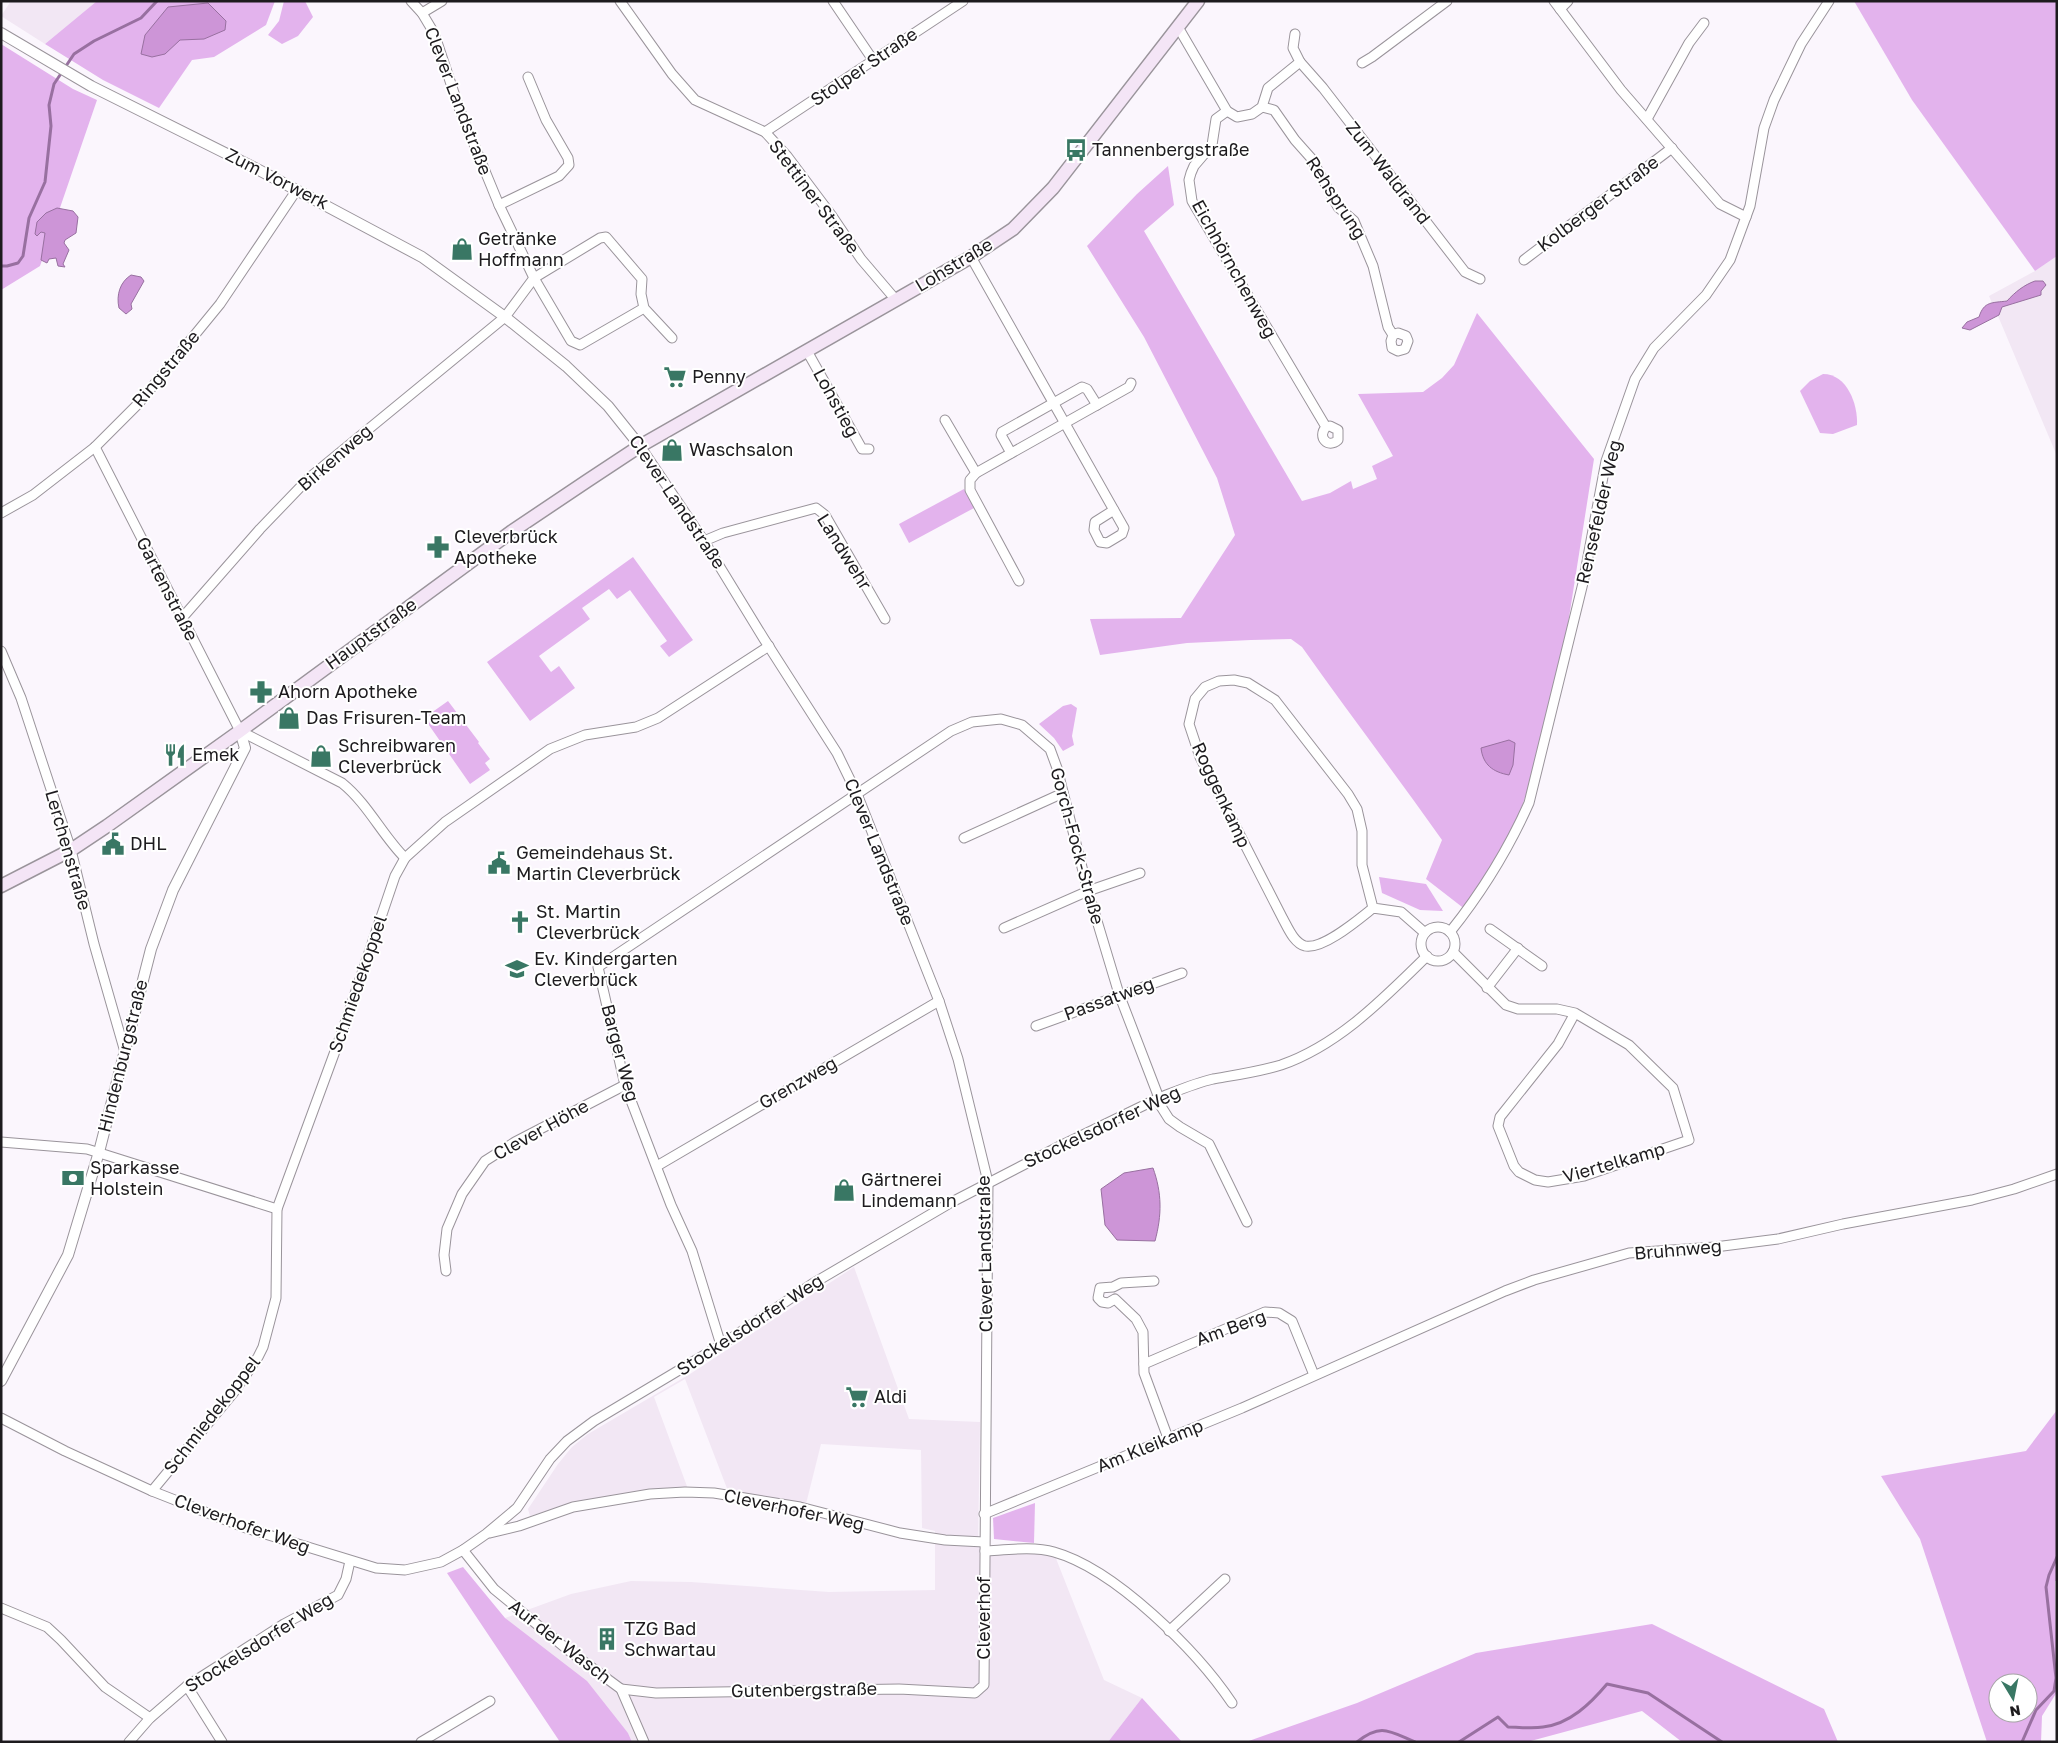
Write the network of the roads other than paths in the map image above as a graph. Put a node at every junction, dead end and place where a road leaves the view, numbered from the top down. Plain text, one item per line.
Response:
1 (411, 1) edge
2 (442, 1) edge
3 (620, 1) edge
4 (833, 1) edge
5 (963, 1) edge
6 (1198, 1) edge
7 (1448, 1) edge
8 (1554, 1) edge
9 (1568, 1) edge
10 (1829, 1) edge
11 (1560, 9) junction
12 (422, 13) junction
13 (1704, 23) dead end
14 (1178, 27) junction
15 (1, 33) edge
16 (1295, 34) dead end
17 (873, 60) junction
18 (1300, 62) junction
19 (1362, 63) dead end
20 (528, 77) dead end
21 (1262, 106) junction
22 (1227, 111) junction
23 (1647, 119) junction
24 (765, 132) junction
25 (1672, 148) junction
26 (296, 191) junction
27 (499, 206) junction
28 (1746, 217) junction
29 (971, 257) junction
30 (1524, 260) dead end
31 (534, 278) junction
32 (1480, 279) dead end
33 (896, 300) junction
34 (644, 308) junction
35 (505, 317) junction
36 (1394, 336) dead end
37 (672, 338) dead end
38 (808, 351) junction
39 (1131, 382) dead end
40 (1054, 403) junction
41 (1097, 405) junction
42 (944, 420) dead end
43 (1066, 423) junction
44 (1326, 427) dead end
45 (640, 446) junction
46 (95, 447) junction
47 (869, 449) dead end
48 (1011, 454) junction
49 (976, 473) junction
50 (1114, 510) dead end
51 (1, 513) edge
52 (704, 540) junction
53 (1019, 581) dead end
54 (182, 618) junction
55 (885, 620) dead end
56 (768, 646) junction
57 (1, 651) edge
58 (240, 731) junction
59 (1063, 793) junction
60 (857, 794) junction
61 (964, 838) dead end
62 (71, 850) junction
63 (406, 858) junction
64 (1140, 873) dead end
65 (1, 886) edge
66 (1088, 891) junction
67 (1373, 908) junction
68 (1004, 928) dead end
69 (1490, 929) dead end
70 (1450, 932) junction
71 (1425, 933) junction
72 (1518, 948) junction
73 (1453, 952) junction
74 (1428, 956) junction
75 (1542, 966) dead end
76 (1182, 973) dead end
77 (1487, 988) junction
78 (1119, 994) junction
79 (939, 1000) junction
80 (1575, 1013) junction
81 (1036, 1026) dead end
82 (125, 1052) junction
83 (625, 1085) junction
84 (1158, 1099) junction
85 (1, 1142) edge
86 (99, 1152) junction
87 (657, 1166) junction
88 (2057, 1174) edge
89 (988, 1182) junction
90 (277, 1209) junction
91 (1247, 1222) dead end
92 (446, 1271) dead end
93 (1154, 1281) dead end
94 (1113, 1287) junction
95 (1115, 1299) junction
96 (720, 1345) junction
97 (1144, 1364) junction
98 (1314, 1374) junction
99 (1, 1381) edge
100 (1, 1418) edge
101 (1168, 1438) junction
102 (152, 1491) junction
103 (984, 1514) junction
104 (486, 1534) junction
105 (985, 1546) junction
106 (463, 1550) junction
107 (350, 1561) junction
108 (1225, 1579) dead end
109 (1, 1608) edge
110 (1169, 1631) junction
111 (984, 1684) joint
112 (187, 1686) junction
113 (621, 1689) junction
114 (490, 1701) dead end
115 (1232, 1703) dead end
116 (150, 1718) junction
117 (129, 1742) edge
118 (222, 1742) edge
119 (421, 1742) edge
120 (644, 1742) edge

1 - 12 street, Clever Landstraße
2 - 12 street
3 - 24 street, Stettiner Straße
4 - 17 street
5 - 17 street, Stolper Straße
6 - 14 main road, Lohstraße
7 - 19 street
8 - 11 street, Kolberger Straße
9 - 11 street
10 - 28 street, Rensefelder Weg
11 - 23 street, Kolberger Straße
12 - 27 street, Clever Landstraße
13 - 23 street
14 - 22 street
14 - 29 main road, Lohstraße
15 - 26 street, Zum Vorwerk
16 - 18 street, Zum Waldrand
17 - 24 street, Stolper Straße
18 - 21 street
18 - 32 street, Zum Waldrand
20 - 27 street
21 - 22 street
21 - 36 street, Rehsprung
22 - 44 street, Eichhörnchenweg
23 - 25 street, Kolberger Straße
24 - 33 street, Stettiner Straße
25 - 28 street, Kolberger Straße
25 - 30 street, Kolberger Straße
26 - 35 street, Zum Vorwerk
26 - 46 street, Ringstraße
27 - 31 street, Clever Landstraße
28 - 70 street, Rensefelder Weg
29 - 33 main road, Lohstraße
29 - 40 street
31 - 34 street, Clever Landstraße
31 - 34 street
31 - 35 street
33 - 38 main road, Lohstraße
34 - 37 street
35 - 45 street, Clever Landstraße
35 - 54 street, Birkenweg
38 - 45 main road, Lohstraße
38 - 47 street, Lohstieg
39 - 41 street
40 - 41 street
40 - 43 street
40 - 48 street
41 - 43 street
42 - 49 street
43 - 48 street
43 - 50 street
45 - 52 street, Clever Landstraße
45 - 58 main road, Hauptstraße
46 - 51 street, Ringstraße
46 - 54 street, Gartenstraße
48 - 49 street
49 - 53 street
52 - 55 street, Landwehr
52 - 56 street, Clever Landstraße
54 - 58 street, Gartenstraße
56 - 60 street, Clever Landstraße
56 - 63 street, Schmiedekoppel
57 - 62 street, Lerchenstraße
58 - 62 main road, Hauptstraße
58 - 63 street
58 - 82 street, Hindenburgstraße
59 - 60 street, Gorch-Fock-Straße
59 - 61 street
59 - 66 street, Gorch-Fock-Straße
60 - 79 street, Clever Landstraße
60 - 83 street, Barger Weg
62 - 65 main road, Hauptstraße
62 - 82 street, Lerchenstraße
63 - 90 street, Schmiedekoppel
64 - 66 street
66 - 68 street
66 - 78 street, Gorch-Fock-Straße
67 - 67 street, Roggenkamp
67 - 71 street
69 - 72 street
70 - 71 street
70 - 73 street
71 - 74 street
72 - 75 street
72 - 77 street
73 - 74 street
73 - 77 street, Viertelkamp
74 - 84 street, Stockelsdorfer Weg
76 - 78 street, Passatweg
77 - 80 street, Viertelkamp
78 - 81 street, Passatweg
78 - 84 street, Gorch-Fock-Straße
79 - 87 street, Grenzweg
79 - 89 street, Clever Landstraße
80 - 80 street, Viertelkamp
82 - 86 street, Hindenburgstraße
83 - 87 street, Barger Weg
83 - 92 street, Clever Höhe
84 - 89 street, Stockelsdorfer Weg
84 - 91 street, Gorch-Fock-Straße
85 - 86 street
86 - 90 street
86 - 99 street, Hindenburgstraße
87 - 96 street, Barger Weg
88 - 98 street, Bruhnweg
89 - 96 street, Stockelsdorfer Weg
89 - 103 street, Clever Landstraße
90 - 102 street, Schmiedekoppel
93 - 94 street
94 - 95 street
94 - 95 street
95 - 97 street
96 - 104 street, Stockelsdorfer Weg
97 - 98 street, Am Berg
97 - 101 street
98 - 101 street, Am Kleikamp
100 - 102 street, Cleverhofer Weg
101 - 103 street, Am Kleikamp
102 - 107 street, Cleverhofer Weg
103 - 105 street, Clever Landstraße
104 - 105 street, Cleverhofer Weg
104 - 106 street, Stockelsdorfer Weg
105 - 110 street, Cleverhof
105 - 111 street, Cleverhof
106 - 107 street, Stockelsdorfer Weg
106 - 113 street, Auf der Wasch
107 - 112 street, Stockelsdorfer Weg
108 - 110 street
109 - 116 street
110 - 115 street, Cleverhof
111 - 113 street, Gutenbergstraße
112 - 116 street, Stockelsdorfer Weg
112 - 118 street
113 - 120 street, Auf der Wasch
114 - 119 street
116 - 117 street, Stockelsdorfer Weg

